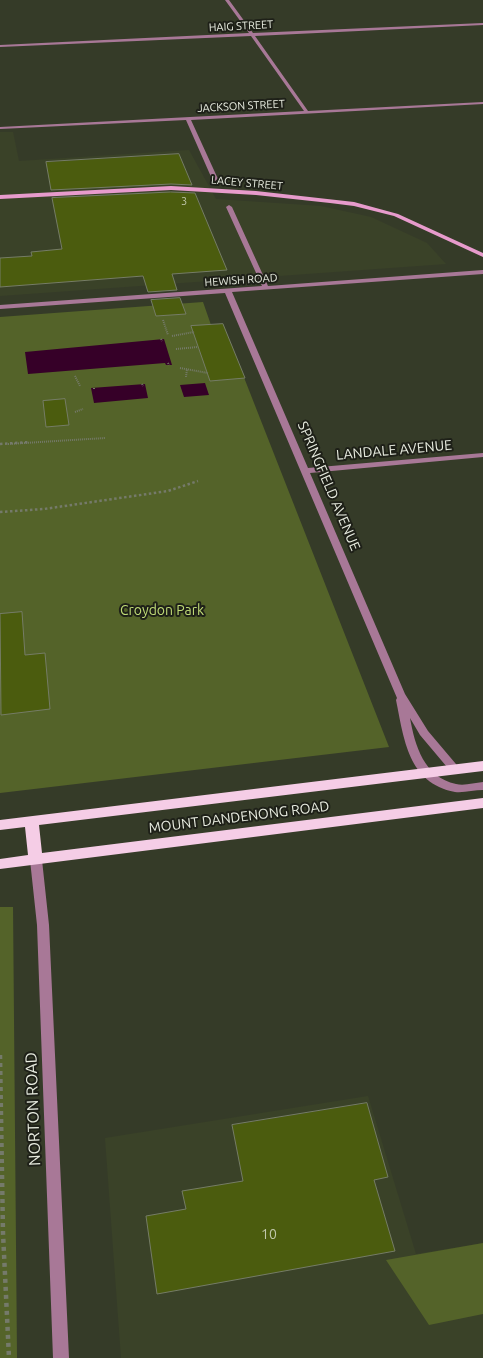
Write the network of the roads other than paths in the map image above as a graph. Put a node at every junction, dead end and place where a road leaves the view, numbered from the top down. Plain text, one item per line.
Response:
1 (227, 0) edge
2 (483, 24) edge
3 (251, 34) junction
4 (0, 46) edge
5 (483, 103) edge
6 (307, 112) junction
7 (188, 119) junction
8 (0, 128) edge
9 (215, 179) dead end
10 (0, 197) edge
11 (229, 206) dead end
12 (483, 255) edge
13 (483, 272) edge
14 (266, 288) junction
15 (228, 291) junction
16 (0, 307) edge
17 (483, 454) edge
18 (307, 471) junction
19 (400, 694) junction
20 (483, 766) edge
21 (456, 770) junction
22 (425, 773) junction
23 (483, 786) edge
24 (483, 803) edge
25 (32, 821) junction
26 (0, 825) edge
27 (36, 860) junction
28 (0, 864) edge
29 (61, 1358) edge

1 - 3 street
2 - 3 street, HAIG STREET
3 - 4 street, HAIG STREET
3 - 6 street
5 - 6 street, JACKSON STREET
6 - 7 street, JACKSON STREET
7 - 8 street, JACKSON STREET
7 - 9 street
10 - 12 street, LACEY STREET
11 - 14 street
13 - 14 street, HEWISH ROAD
14 - 15 street, HEWISH ROAD
15 - 16 street, HEWISH ROAD
15 - 18 street, SPRINGFIELD AVENUE
17 - 18 street, LANDALE AVENUE
18 - 19 street, SPRINGFIELD AVENUE
19 - 21 street, SPRINGFIELD AVENUE
19 - 22 street, SPRINGFIELD AVENUE
20 - 21 main road, MOUNT DANDENONG ROAD
21 - 22 main road, MOUNT DANDENONG ROAD
22 - 23 street
22 - 25 main road, MOUNT DANDENONG ROAD
24 - 27 main road, MOUNT DANDENONG ROAD
25 - 26 main road, MOUNT DANDENONG ROAD
25 - 27 main road
27 - 28 main road, MOUNT DANDENONG ROAD
27 - 29 street, NORTON ROAD

